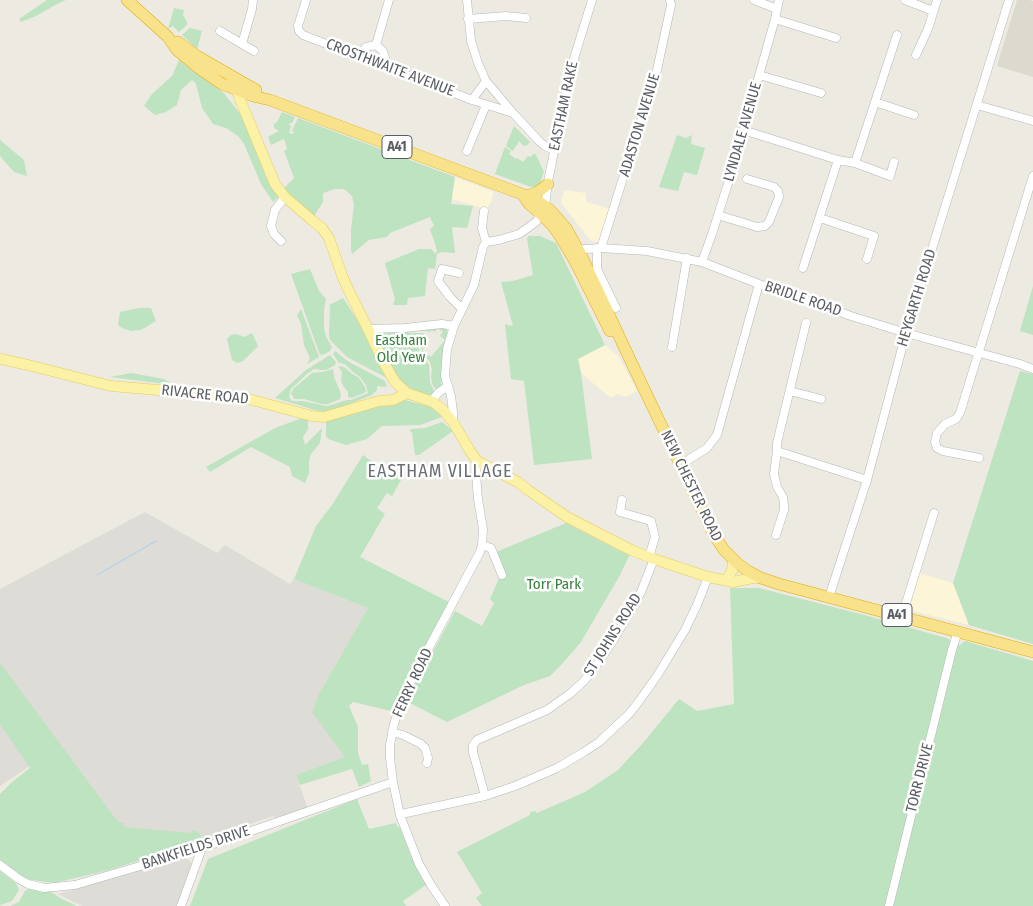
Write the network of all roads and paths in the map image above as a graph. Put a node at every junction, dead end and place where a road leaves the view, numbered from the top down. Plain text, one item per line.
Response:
1 (127, 0) edge
2 (252, 0) edge
3 (306, 0) edge
4 (389, 0) edge
5 (467, 0) edge
6 (592, 0) edge
7 (670, 0) edge
8 (754, 0) edge
9 (779, 0) edge
10 (905, 0) edge
11 (937, 0) edge
12 (1009, 0) edge
13 (777, 9) junction
14 (934, 11) junction
15 (526, 18) dead end
16 (468, 19) junction
17 (775, 19) junction
18 (220, 32) dead end
19 (897, 35) dead end
20 (836, 38) dead end
21 (242, 44) junction
22 (376, 45) junction
23 (254, 51) dead end
24 (916, 56) dead end
25 (359, 57) junction
26 (382, 65) junction
27 (759, 74) junction
28 (486, 82) junction
29 (235, 84) junction
30 (821, 93) dead end
31 (253, 96) junction
32 (270, 100) junction
33 (472, 100) junction
34 (876, 102) junction
35 (486, 105) junction
36 (977, 105) junction
37 (244, 111) junction
38 (512, 113) junction
39 (914, 115) dead end
40 (1033, 121) edge
41 (743, 130) junction
42 (554, 150) junction
43 (467, 151) dead end
44 (838, 160) junction
45 (894, 162) dead end
46 (855, 163) junction
47 (1033, 176) edge
48 (747, 179) dead end
49 (548, 184) junction
50 (523, 195) junction
51 (285, 198) junction
52 (543, 210) junction
53 (484, 211) dead end
54 (718, 215) junction
55 (820, 218) junction
56 (281, 241) dead end
57 (486, 242) junction
58 (598, 249) junction
59 (575, 252) junction
60 (688, 258) junction
61 (866, 259) dead end
62 (702, 262) junction
63 (585, 263) junction
64 (803, 268) dead end
65 (459, 273) dead end
66 (759, 284) junction
67 (616, 308) dead end
68 (462, 309) junction
69 (806, 323) dead end
70 (454, 326) junction
71 (368, 329) junction
72 (906, 333) junction
73 (672, 347) dead end
74 (978, 352) junction
75 (0, 359) edge
76 (634, 368) junction
77 (1033, 369) edge
78 (448, 386) junction
79 (790, 391) junction
80 (407, 393) junction
81 (822, 399) dead end
82 (431, 402) junction
83 (453, 422) junction
84 (777, 451) junction
85 (980, 458) dead end
86 (477, 461) junction
87 (680, 465) junction
88 (866, 480) junction
89 (622, 500) dead end
90 (934, 512) dead end
91 (776, 535) dead end
92 (482, 546) junction
93 (652, 558) junction
94 (733, 559) junction
95 (748, 571) junction
96 (502, 576) dead end
97 (708, 577) junction
98 (761, 578) junction
99 (726, 580) junction
100 (829, 597) junction
101 (902, 616) junction
102 (958, 631) junction
103 (1033, 652) edge
104 (392, 732) junction
105 (430, 760) dead end
106 (393, 782) junction
107 (485, 796) junction
108 (406, 813) dead end
109 (202, 848) junction
110 (0, 865) edge
111 (181, 906) edge
112 (445, 906) edge
113 (889, 906) edge

1 - 29 highway, NEW CHESTER ROAD / A41
2 - 21 street
3 - 25 street, CROSTHWAITE AVENUE
4 - 22 street
5 - 16 street
6 - 42 street, EASTHAM RAKE
7 - 58 street, ADASTON AVENUE
8 - 13 street
9 - 13 street, LYNDALE AVENUE
10 - 14 street
11 - 14 street
12 - 36 street, HEYGARTH ROAD
13 - 17 street, LYNDALE AVENUE
14 - 24 street
15 - 16 street
16 - 28 street
17 - 20 street
17 - 27 street, LYNDALE AVENUE
18 - 21 street
19 - 34 street
21 - 23 street
22 - 25 street
22 - 26 street
25 - 26 street, CROSTHWAITE AVENUE
26 - 33 street, CROSTHWAITE AVENUE
27 - 30 street
27 - 41 street, LYNDALE AVENUE
28 - 33 street
28 - 38 street
29 - 31 highway, NEW CHESTER ROAD / A41
29 - 32 highway, NEW CHESTER ROAD / A41
29 - 37 main road
31 - 32 highway, NEW CHESTER ROAD / A41
31 - 37 main road
32 - 50 highway, NEW CHESTER ROAD / A41
33 - 35 street, CROSTHWAITE AVENUE
34 - 39 street
34 - 46 street
35 - 38 street, CROSTHWAITE AVENUE
35 - 43 street
36 - 40 street
36 - 72 street, HEYGARTH ROAD
37 - 51 main road
38 - 42 street
41 - 44 street
41 - 54 street, LYNDALE AVENUE
42 - 49 street, EASTHAM RAKE
44 - 46 street
44 - 55 street
45 - 46 street
47 - 74 street
48 - 54 street
49 - 50 highway
49 - 52 street, EASTHAM RAKE
50 - 52 highway, NEW CHESTER ROAD / A41
51 - 56 street
51 - 71 main road
52 - 57 street
52 - 59 highway, NEW CHESTER ROAD / A41
53 - 57 street
54 - 62 street, LYNDALE AVENUE
55 - 61 street
55 - 64 street
57 - 68 street
58 - 59 street, BRIDLE ROAD
58 - 60 street, BRIDLE ROAD
58 - 63 street
58 - 67 street
59 - 63 highway, NEW CHESTER ROAD / A41
59 - 76 highway, NEW CHESTER ROAD / A41
60 - 62 street, BRIDLE ROAD
60 - 73 street
62 - 66 street, BRIDLE ROAD
63 - 76 highway, NEW CHESTER ROAD / A41
65 - 68 street
66 - 72 street, BRIDLE ROAD
66 - 87 street
68 - 70 street
69 - 79 street
70 - 71 street
70 - 78 street
71 - 80 main road
72 - 74 street, BRIDLE ROAD
72 - 88 street, HEYGARTH ROAD
74 - 77 street, BRIDLE ROAD
74 - 85 street
75 - 80 main road, RIVACRE ROAD
76 - 87 highway, NEW CHESTER ROAD / A41
78 - 82 street
78 - 83 street
79 - 81 street
79 - 84 street
80 - 82 main road
82 - 83 main road
83 - 86 main road
84 - 88 street
84 - 91 street
86 - 92 street, FERRY ROAD
86 - 93 main road
87 - 94 highway, NEW CHESTER ROAD / A41
88 - 100 street, HEYGARTH ROAD
89 - 93 street
90 - 101 street
92 - 96 street
92 - 104 street, FERRY ROAD
93 - 97 main road
93 - 107 street, ST JOHNS ROAD
94 - 95 highway, NEW CHESTER ROAD / A41
94 - 99 main road
95 - 98 highway, NEW CHESTER ROAD / A41
95 - 99 main road
97 - 99 main road
97 - 107 street
98 - 99 main road
98 - 100 highway, NEW CHESTER ROAD / A41
100 - 101 highway, NEW CHESTER ROAD / A41
101 - 102 highway, NEW CHESTER ROAD / A41
102 - 103 highway, NEW CHESTER ROAD / A41
102 - 113 street, TORR DRIVE
104 - 105 street
104 - 106 street, FERRY ROAD
106 - 109 street, BANKFIELDS DRIVE
106 - 112 street, FERRY ROAD
107 - 108 street
109 - 110 street, BANKFIELDS DRIVE
109 - 111 street

